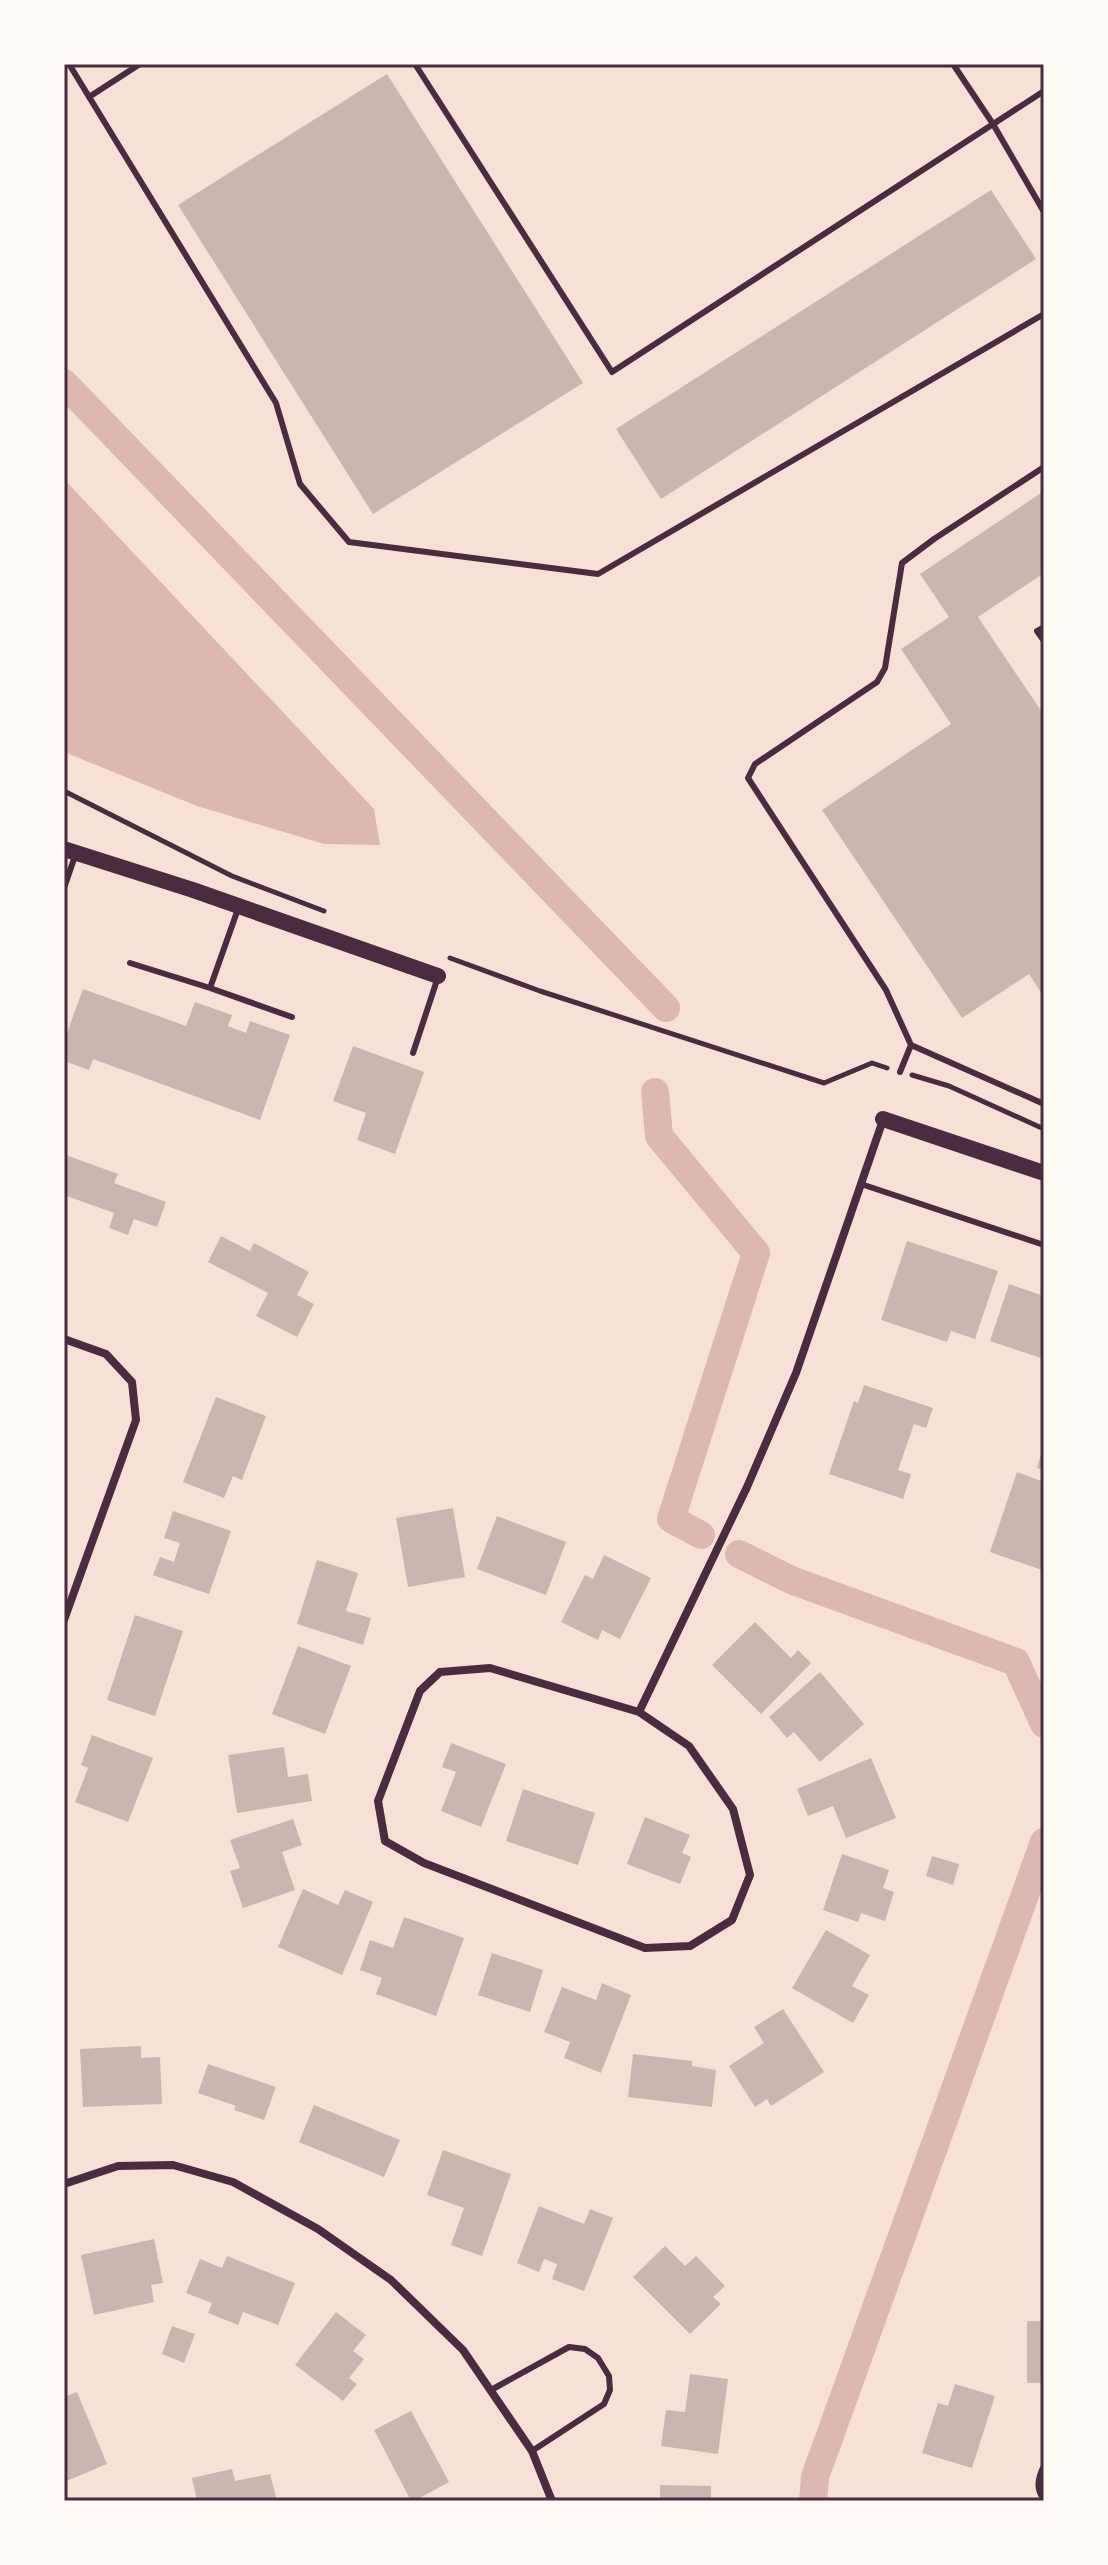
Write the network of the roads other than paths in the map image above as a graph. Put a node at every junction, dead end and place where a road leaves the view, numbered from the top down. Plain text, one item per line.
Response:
1 (69, 64) edge
2 (140, 64) edge
3 (415, 64) edge
4 (955, 65) edge
5 (1044, 91) edge
6 (89, 97) junction
7 (993, 124) junction
8 (1040, 198) edge
9 (1044, 212) edge
10 (1044, 314) edge
11 (1044, 467) edge
12 (1044, 627) edge
13 (1044, 641) edge
14 (70, 851) edge
15 (64, 888) edge
16 (239, 906) junction
17 (130, 963) dead end
18 (438, 976) joint
19 (210, 988) junction
20 (292, 1017) dead end
21 (911, 1045) junction
22 (413, 1053) dead end
23 (900, 1072) dead end
24 (1044, 1104) edge
25 (883, 1119) joint
26 (1044, 1173) edge
27 (861, 1184) junction
28 (1044, 1245) edge
29 (64, 1339) edge
30 (64, 1620) edge
31 (639, 1712) junction
32 (64, 2184) edge
33 (491, 2390) junction
34 (532, 2451) junction
35 (1044, 2468) edge
36 (1044, 2498) edge
37 (552, 2501) edge

1 - 6 lane
2 - 6 lane
3 - 7 lane
4 - 7 lane
5 - 7 lane
6 - 10 lane
7 - 8 lane
8 - 9 lane
11 - 21 lane
12 - 13 lane
14 - 15 lane
14 - 16 main road
16 - 18 main road
16 - 19 lane
17 - 19 lane
18 - 22 lane
19 - 20 lane
21 - 23 lane
21 - 24 lane
25 - 26 main road
25 - 27 street
27 - 28 lane
27 - 31 street
29 - 30 street
31 - 31 street
32 - 33 street
33 - 34 street
33 - 34 lane
34 - 37 street
35 - 36 street

